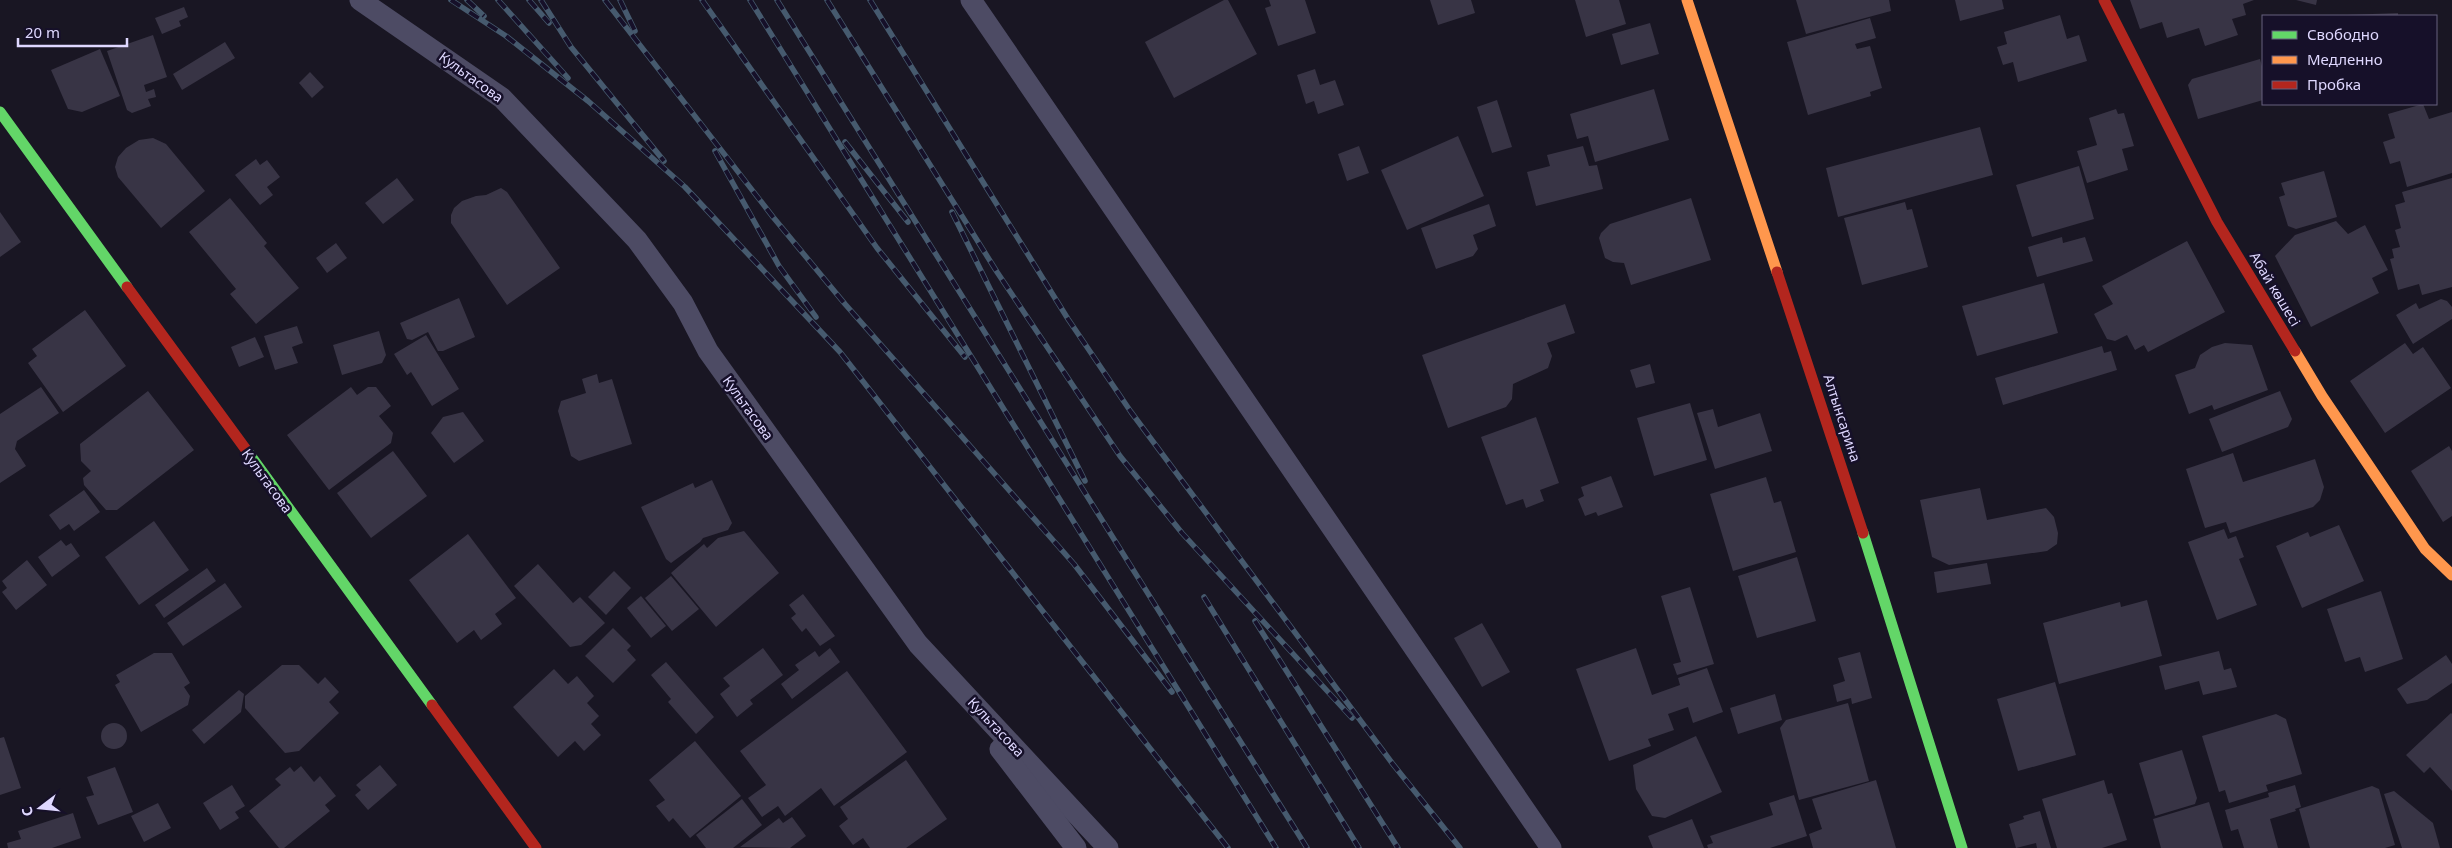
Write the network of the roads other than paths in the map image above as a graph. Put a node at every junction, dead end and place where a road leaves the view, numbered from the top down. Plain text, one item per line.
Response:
1 (360, 0) edge
2 (971, 0) edge
3 (1688, 0) edge
4 (2104, 0) edge
5 (0, 112) edge
6 (2452, 575) edge
7 (918, 644) junction
8 (536, 848) edge
9 (1076, 848) edge
10 (1108, 848) edge
11 (1551, 848) edge
12 (1962, 848) edge

1 - 7 lane, Культасова
2 - 11 lane
3 - 12 street, Алтынсарина
4 - 6 street, Абай көшесі
5 - 8 street, Культасова
7 - 9 lane
7 - 10 lane, Культасова

